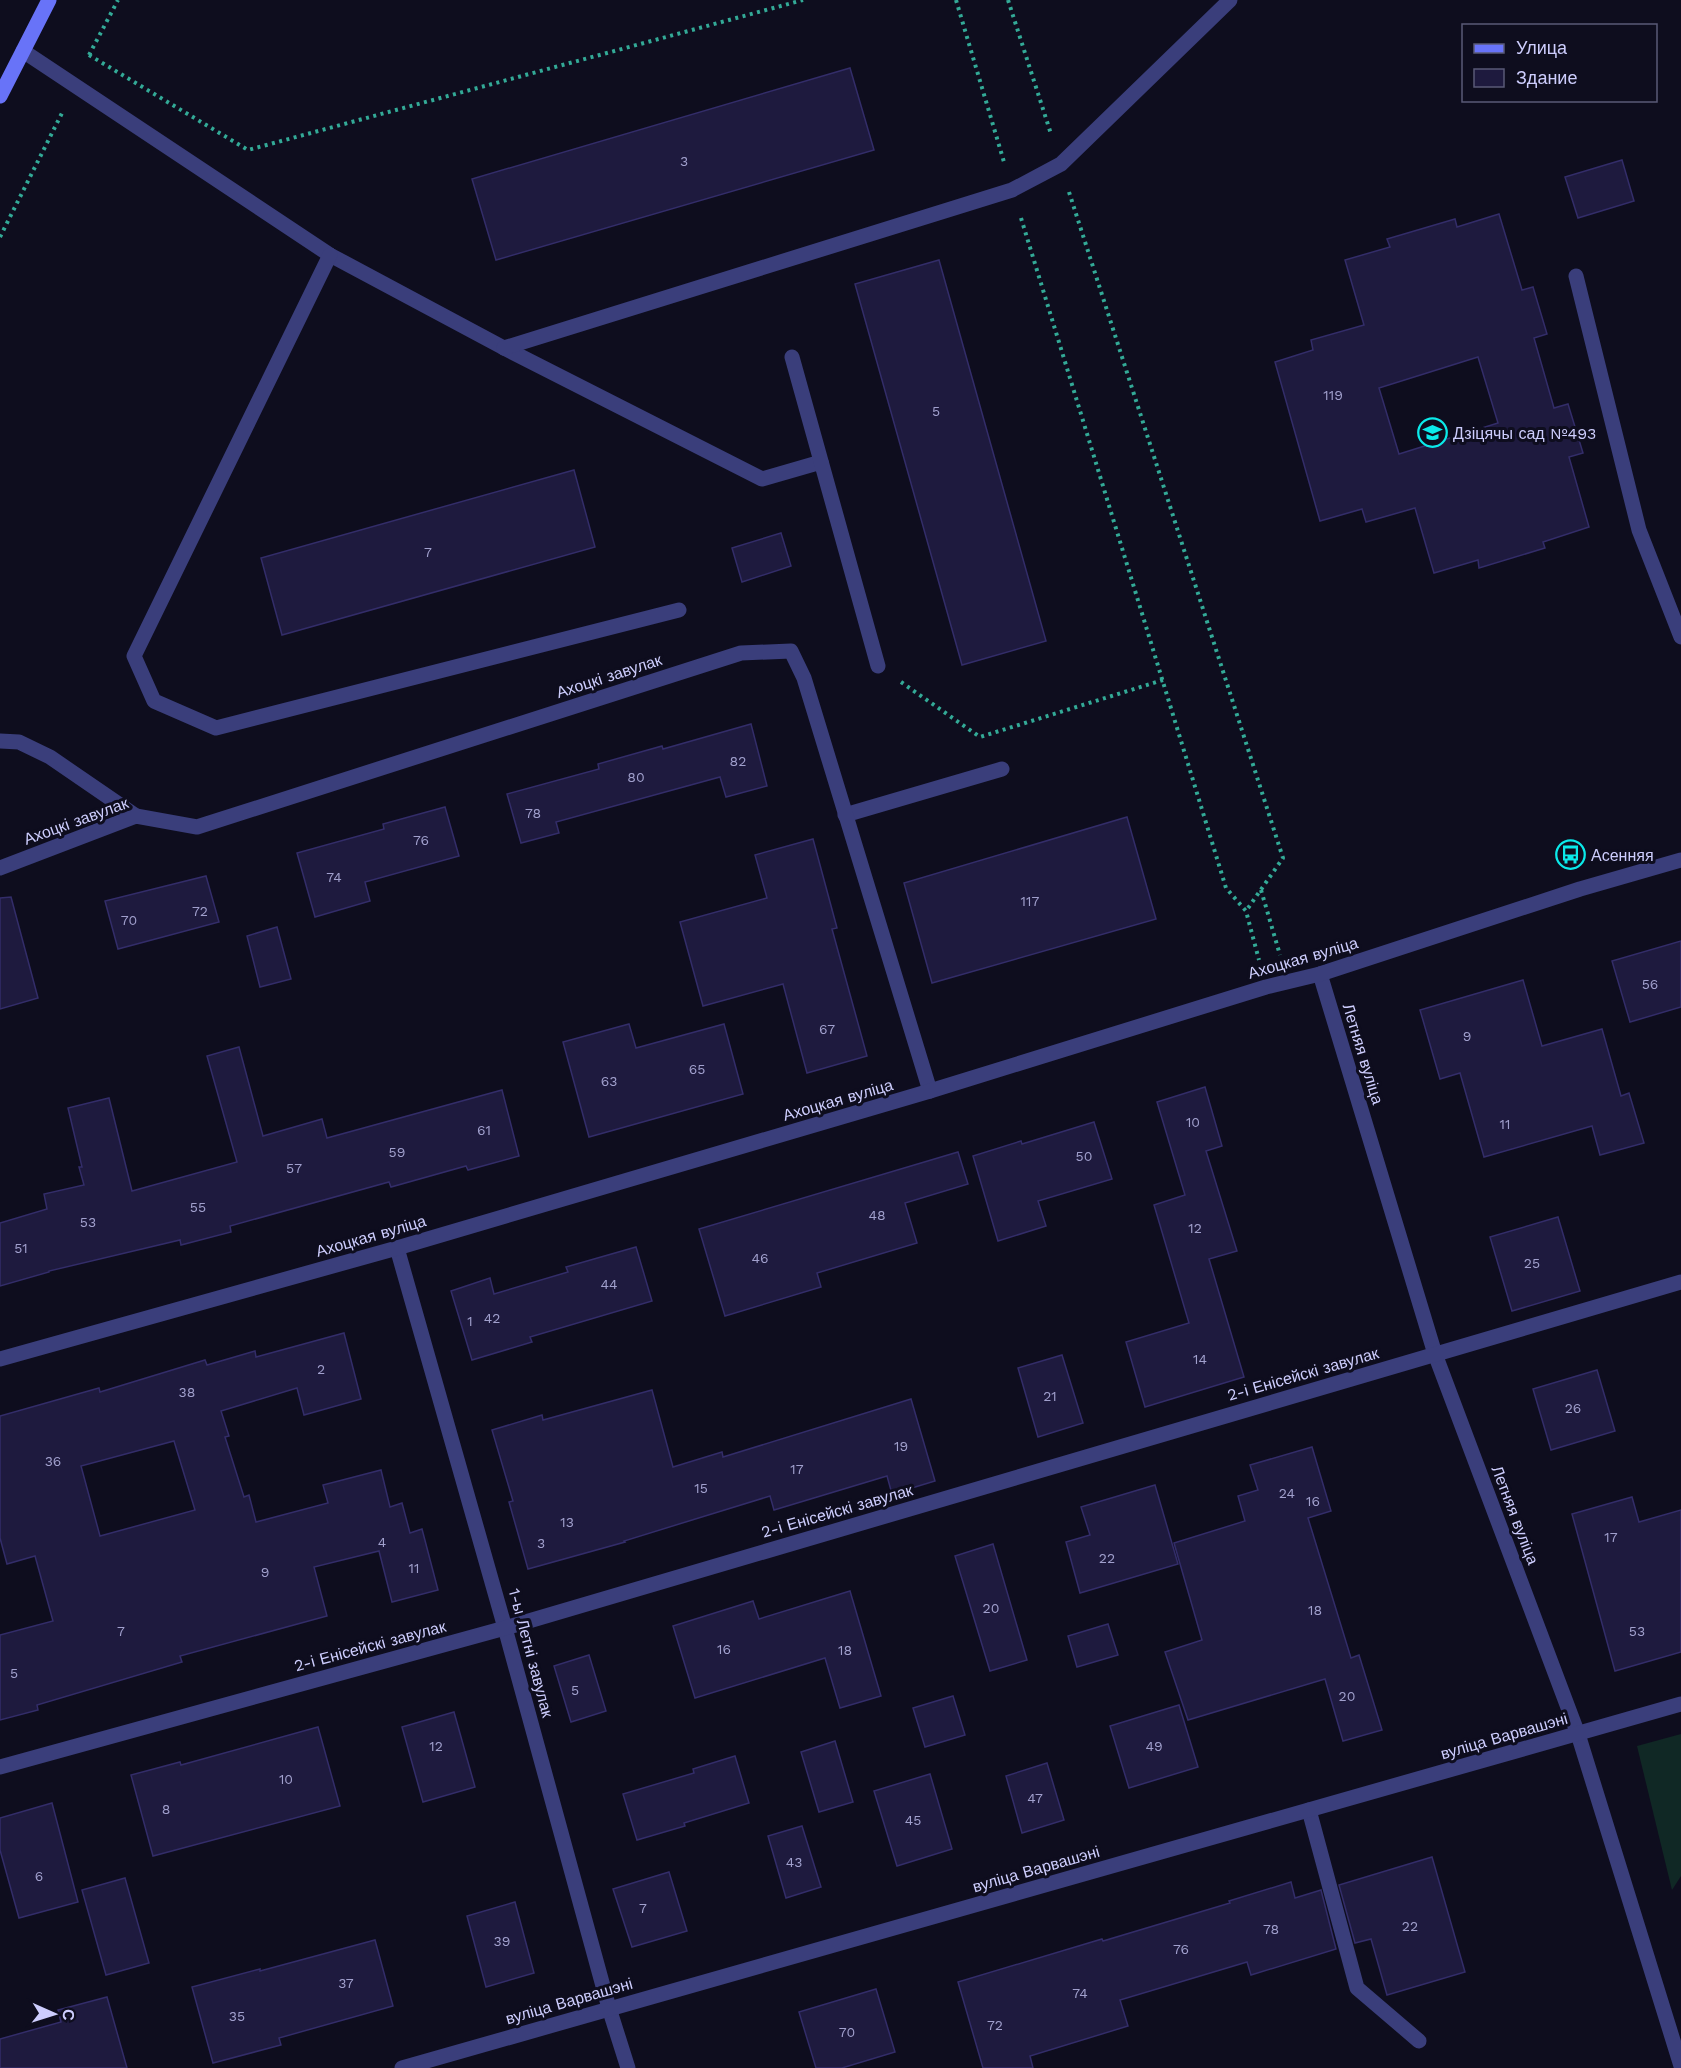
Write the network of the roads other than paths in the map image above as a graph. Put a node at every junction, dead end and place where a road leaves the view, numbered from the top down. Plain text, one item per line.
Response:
1 (49, 0) edge
2 (1230, 0) edge
3 (23, 51) junction
4 (0, 96) edge
5 (330, 255) junction
6 (1576, 276) dead end
7 (504, 348) junction
8 (792, 357) dead end
9 (821, 462) junction
10 (679, 610) dead end
11 (1681, 637) edge
12 (878, 666) road end
13 (0, 741) edge
14 (1002, 769) dead end
15 (845, 815) junction
16 (136, 816) junction
17 (1681, 860) edge
18 (0, 868) edge
19 (1320, 974) junction
20 (930, 1091) junction
21 (398, 1248) junction
22 (1681, 1282) edge
23 (1435, 1354) junction
24 (0, 1359) edge
25 (505, 1628) junction
26 (1681, 1704) edge
27 (1578, 1734) junction
28 (0, 1767) edge
29 (1309, 1810) junction
30 (609, 2008) junction
31 (1419, 2041) dead end
32 (1681, 2066) edge
33 (402, 2068) edge
34 (628, 2068) edge

1 - 3 main road
2 - 7 street
3 - 4 main road
3 - 5 street
5 - 7 street
5 - 10 street
6 - 11 street
7 - 9 street
8 - 9 street
9 - 12 street
13 - 16 street
14 - 15 street
15 - 16 street, Ахоцкі завулак
15 - 20 street, Ахоцкі завулак
16 - 18 street, Ахоцкі завулак
17 - 19 street, Ахоцкая вуліца
19 - 20 street, Ахоцкая вуліца
19 - 23 street, Летняя вуліца
20 - 21 street, Ахоцкая вуліца
21 - 24 street, Ахоцкая вуліца
21 - 25 street, 1-ы Летні завулак
22 - 23 street, 2-і Енісейскі завулак
23 - 25 street, 2-і Енісейскі завулак
23 - 27 street, Летняя вуліца
25 - 28 street, 2-і Енісейскі завулак
25 - 30 street, 1-ы Летні завулак
26 - 27 street, вуліца Варвашэні
27 - 29 street, вуліца Варвашэні
27 - 32 street, Летняя вуліца
29 - 30 street, вуліца Варвашэні
29 - 31 street
30 - 33 street, вуліца Варвашэні
30 - 34 street, 1-ы Летні завулак

